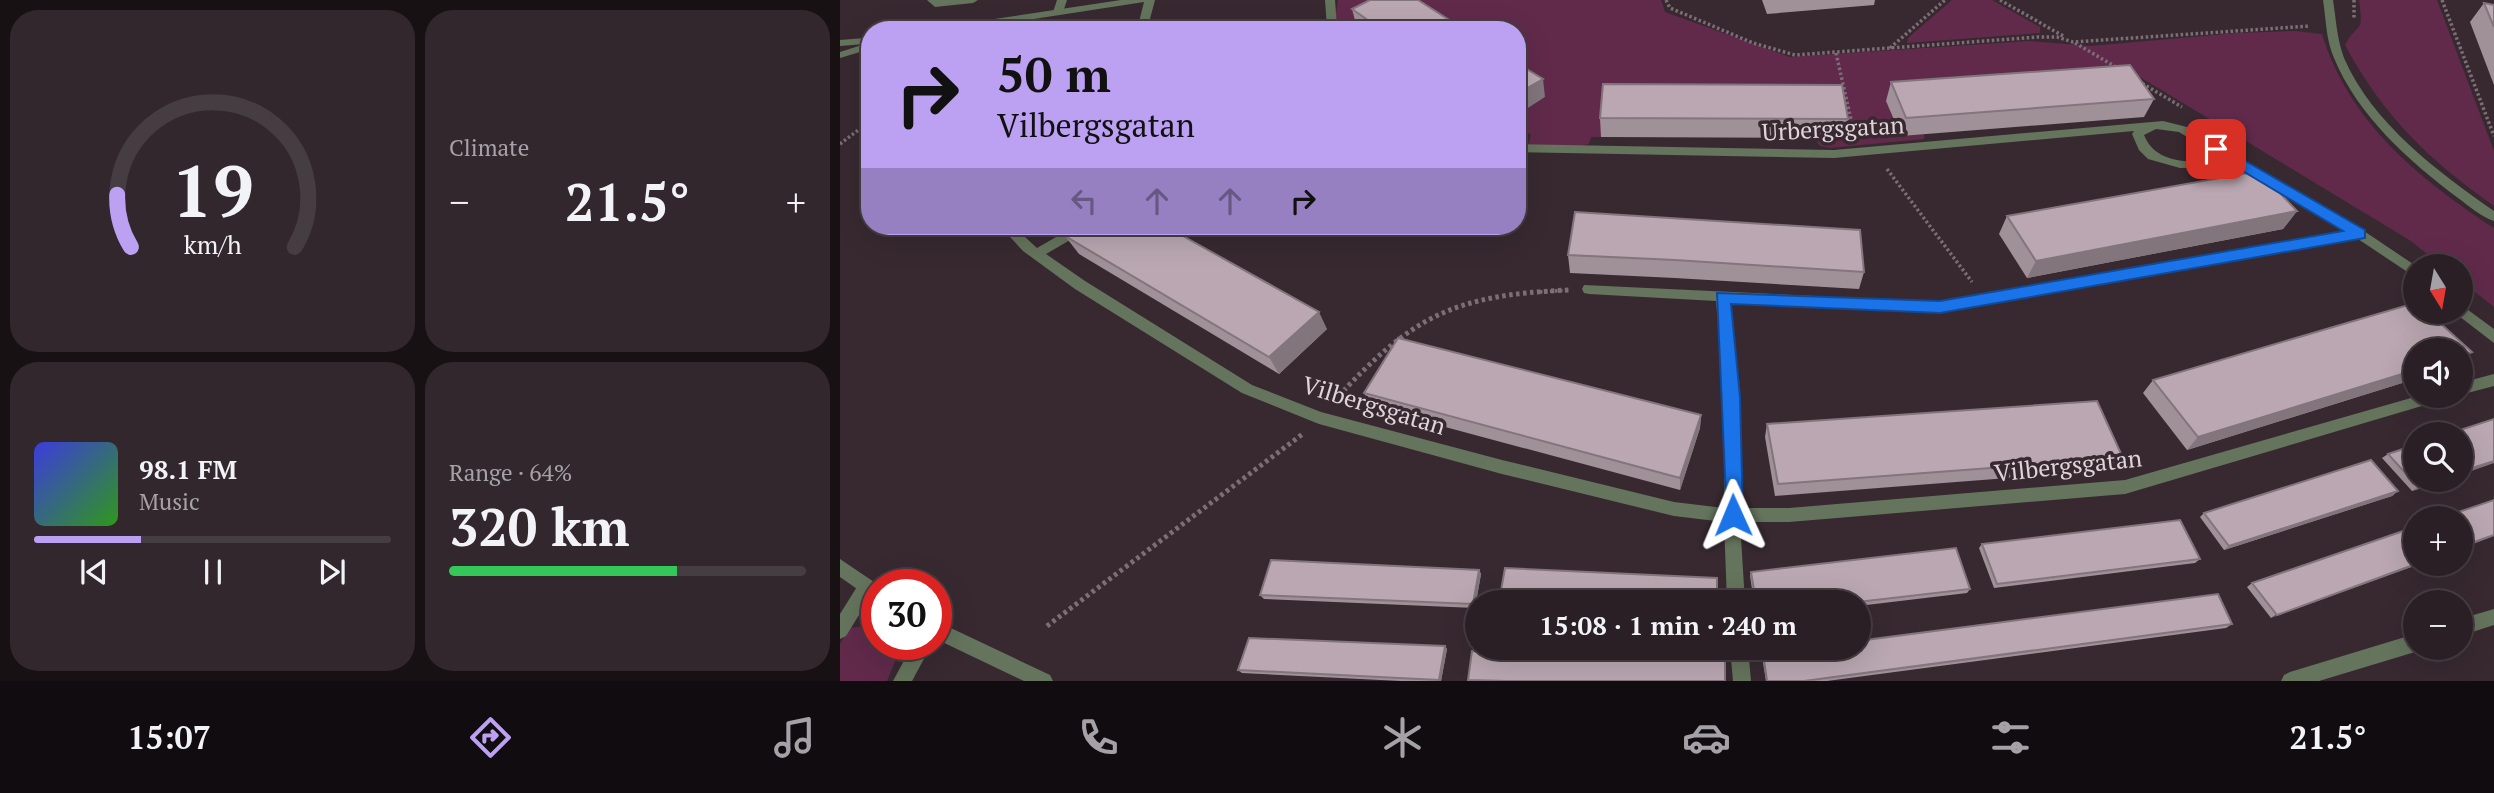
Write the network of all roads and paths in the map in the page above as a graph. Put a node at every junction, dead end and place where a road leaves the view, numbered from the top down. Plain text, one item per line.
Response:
1 (932, 0) edge
2 (974, 0) edge
3 (1062, 0) edge
4 (1142, 0) edge
5 (1150, 0) edge
6 (1330, 0) edge
7 (1667, 0) edge
8 (1945, 0) edge
9 (2328, 0) edge
10 (2354, 0) edge
11 (2442, 0) edge
12 (1058, 12) junction
13 (1000, 21) edge
14 (1144, 21) edge
15 (1332, 21) edge
16 (2332, 31) junction
17 (861, 41) edge
18 (840, 43) edge
19 (861, 49) edge
20 (1889, 49) junction
21 (1836, 52) junction
22 (840, 55) edge
23 (2150, 126) junction
24 (861, 128) edge
25 (2494, 136) edge
26 (840, 144) edge
27 (1526, 148) edge
28 (1875, 149) junction
29 (1858, 151) junction
30 (2239, 163) junction
31 (2494, 217) edge
32 (2360, 234) junction
33 (1016, 235) edge
34 (1069, 235) edge
35 (1036, 254) junction
36 (2403, 264) edge
37 (1589, 289) dead end
38 (1723, 298) junction
39 (1986, 300) junction
40 (2473, 320) edge
41 (2494, 337) edge
42 (2494, 380) edge
43 (2473, 386) edge
44 (2403, 406) edge
45 (1733, 515) junction
46 (840, 567) edge
47 (861, 584) edge
48 (1736, 590) edge
49 (861, 604) edge
50 (2494, 617) edge
51 (2473, 624) edge
52 (840, 630) edge
53 (952, 638) edge
54 (2403, 647) edge
55 (914, 660) edge
56 (1740, 660) edge
57 (902, 681) edge
58 (1044, 681) edge
59 (1742, 681) edge
60 (2290, 681) edge

1 - 2 street
3 - 12 street
4 - 12 street
5 - 14 street
6 - 15 street
7 - 21 path
8 - 20 path
9 - 16 street
10 - 16 path
11 - 25 path
12 - 13 street
16 - 20 path
16 - 31 street
17 - 18 street
19 - 22 street
20 - 21 path
21 - 29 path
23 - 28 street, Urbergsgatan
23 - 30 street
23 - 30 street
24 - 26 path
27 - 29 street, Urbergsgatan
28 - 29 street, Urbergsgatan
28 - 39 path
30 - 32 street
32 - 36 street
32 - 39 street
33 - 35 street, Vilbergsgatan
34 - 35 street
35 - 45 street, Vilbergsgatan
37 - 38 street
38 - 39 street
38 - 45 street
40 - 41 street
42 - 43 street
44 - 45 street, Vilbergsgatan
45 - 48 street
46 - 47 street
49 - 52 street
50 - 51 street
53 - 58 street
54 - 60 street
55 - 57 street
56 - 59 street

